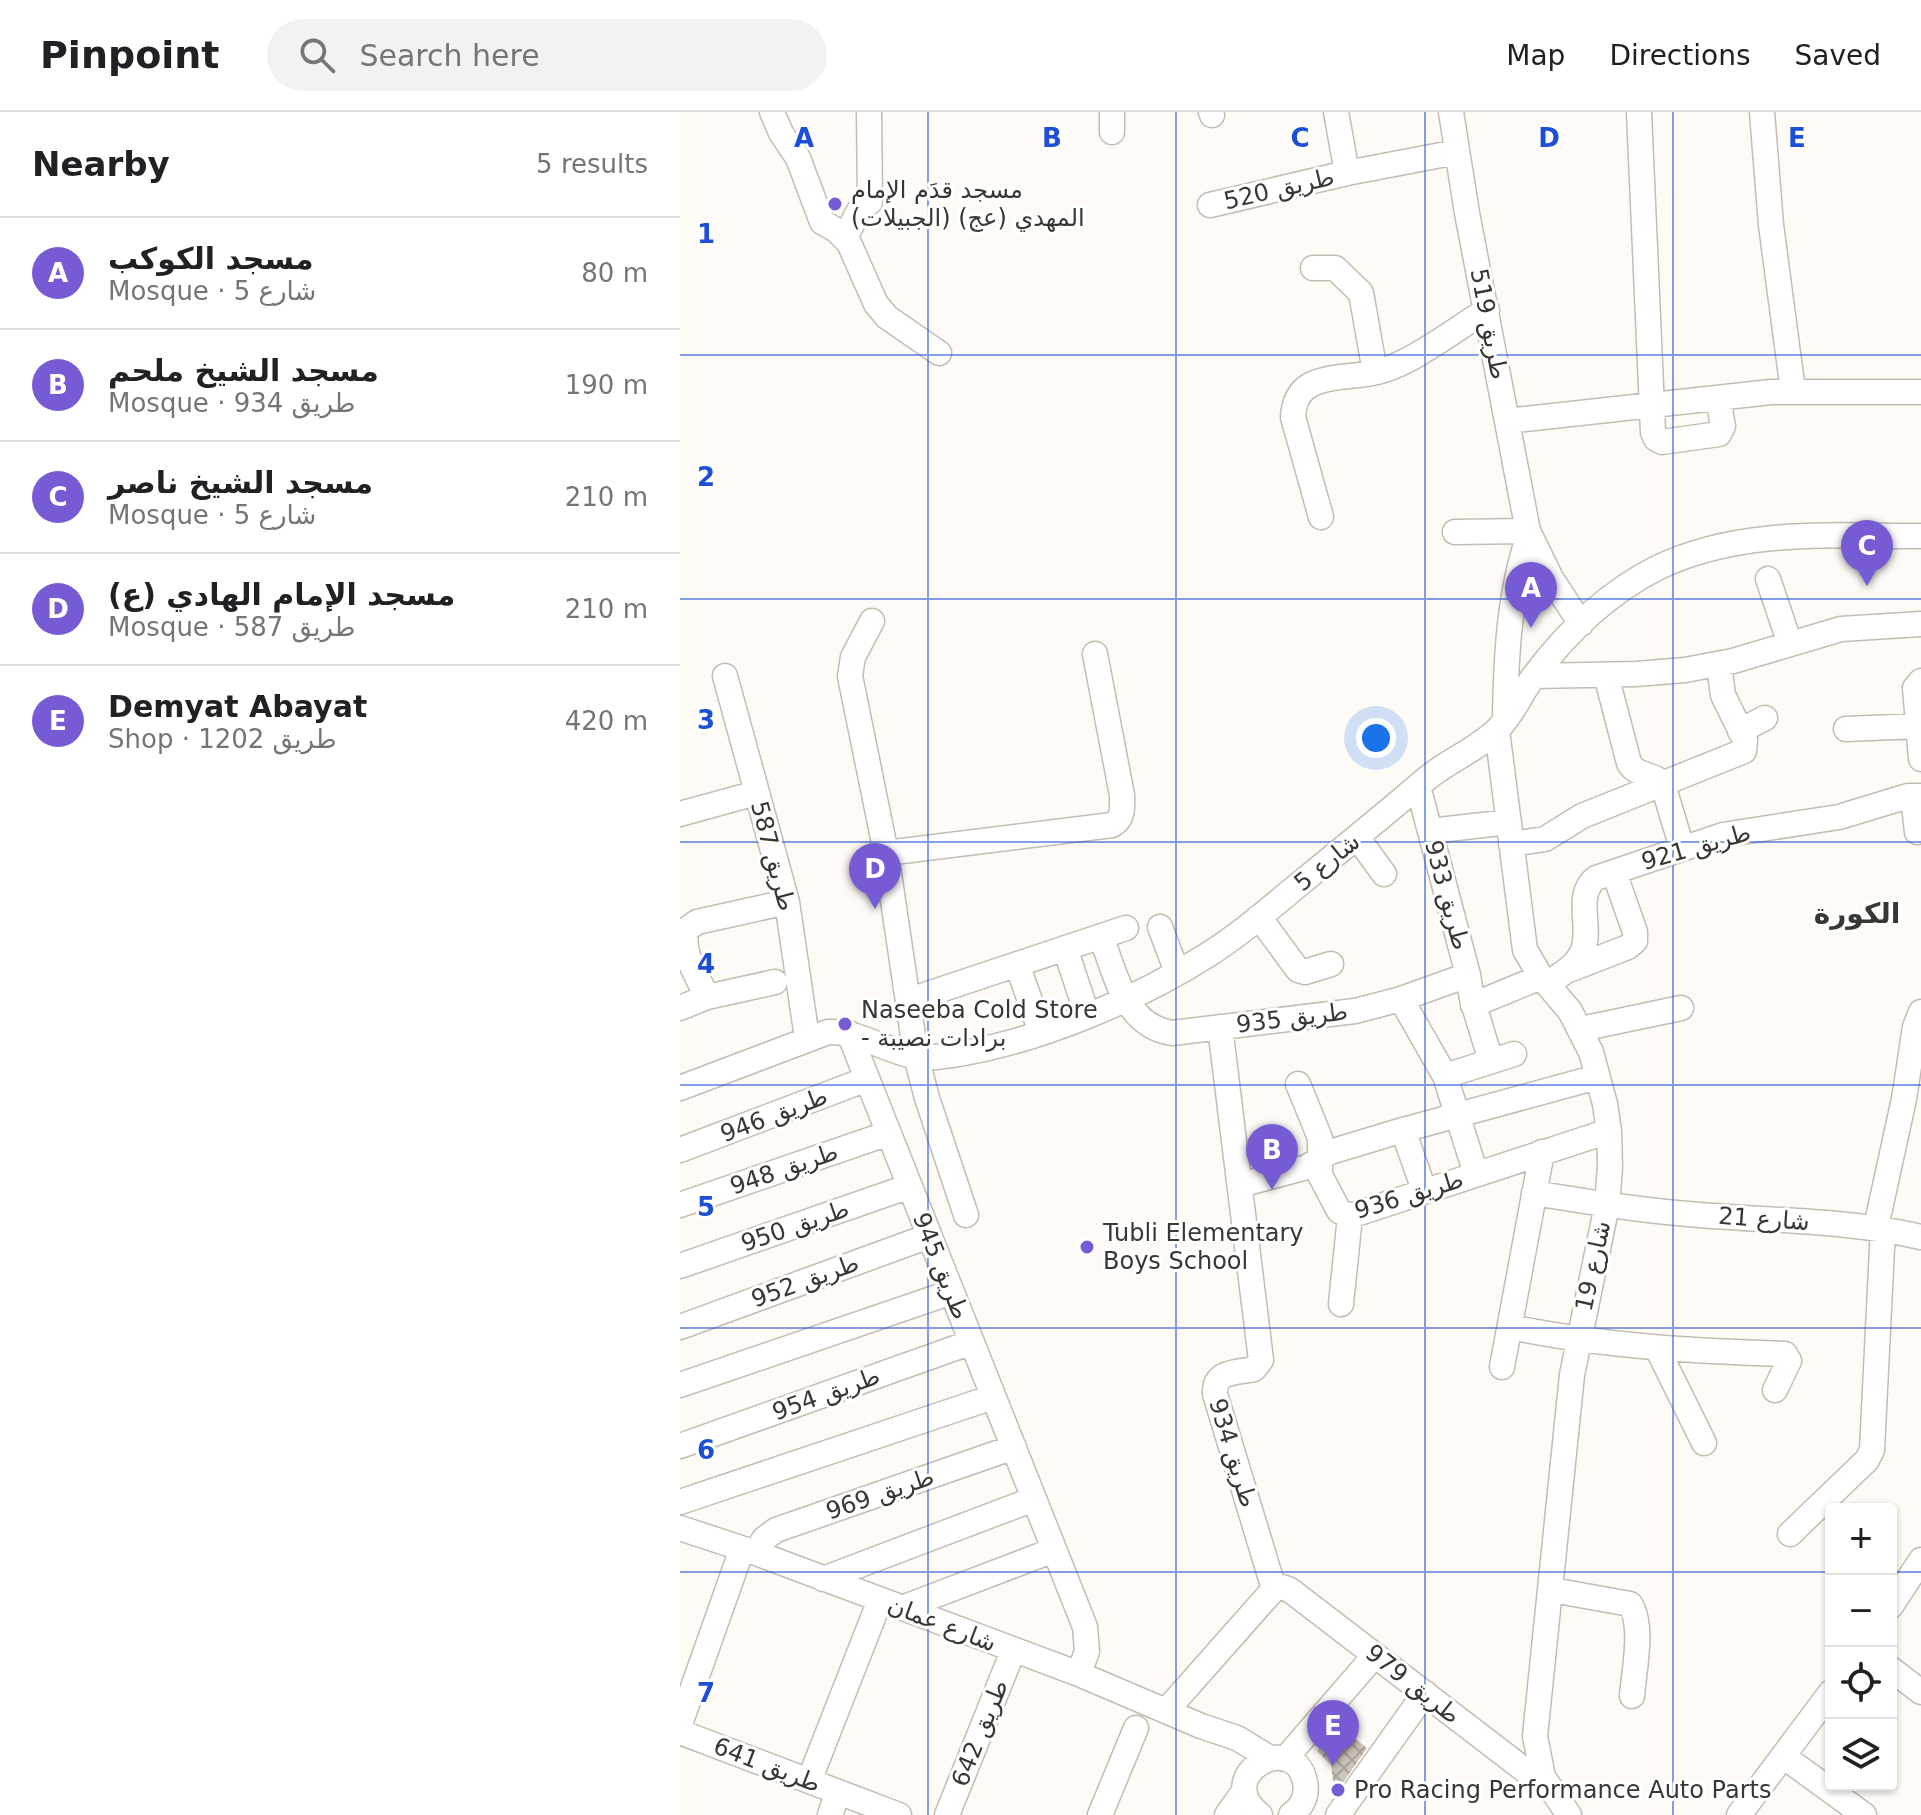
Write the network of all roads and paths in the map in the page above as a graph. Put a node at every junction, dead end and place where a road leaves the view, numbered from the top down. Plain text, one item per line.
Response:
1 (772, 112) edge
2 (869, 112) edge
3 (1336, 112) edge
4 (1451, 112) edge
5 (1639, 112) edge
6 (1762, 112) edge
7 (1457, 152) junction
8 (1347, 173) junction
9 (1210, 205) dead end
10 (844, 237) junction
11 (1313, 268) dead end
12 (1487, 310) junction
13 (939, 353) dead end
14 (1375, 372) junction
15 (1793, 391) junction
16 (1921, 392) edge
17 (1718, 398) junction
18 (1652, 406) junction
19 (1507, 421) junction
20 (1321, 517) dead end
21 (1455, 532) dead end
22 (1528, 533) junction
23 (1921, 536) edge
24 (1768, 579) dead end
25 (872, 621) dead end
26 (1581, 624) junction
27 (1921, 624) edge
28 (1790, 644) junction
29 (1095, 654) dead end
30 (1719, 664) junction
31 (1606, 675) junction
32 (725, 676) dead end
33 (1534, 676) junction
34 (1921, 681) edge
35 (1765, 718) dead end
36 (1501, 725) junction
37 (1918, 726) junction
38 (1846, 729) dead end
39 (1740, 731) junction
40 (1921, 759) edge
41 (1663, 785) junction
42 (1418, 786) junction
43 (756, 793) junction
44 (1917, 796) edge
45 (680, 814) edge
46 (1430, 831) junction
47 (1917, 832) dead end
48 (1510, 833) junction
49 (1357, 837) junction
50 (1682, 848) junction
51 (886, 853) junction
52 (1614, 872) junction
53 (1384, 874) dead end
54 (787, 902) junction
55 (1259, 917) junction
56 (1160, 927) dead end
57 (1126, 928) dead end
58 (1101, 936) junction
59 (1065, 948) junction
60 (1017, 964) junction
61 (1331, 964) dead end
62 (1177, 972) junction
63 (1468, 975) junction
64 (1551, 977) junction
65 (775, 982) dead end
66 (707, 997) junction
67 (1125, 999) junction
68 (1401, 999) junction
69 (910, 1000) junction
70 (1473, 1005) junction
71 (680, 1008) edge
72 (1681, 1008) dead end
73 (1921, 1012) edge
74 (1087, 1014) junction
75 (1220, 1027) junction
76 (1581, 1029) junction
77 (1041, 1032) junction
78 (849, 1033) junction
79 (807, 1038) junction
80 (916, 1056) junction
81 (1445, 1076) junction
82 (1597, 1077) junction
83 (867, 1079) junction
84 (1298, 1084) dead end
85 (680, 1088) edge
86 (1912, 1101) edge
87 (1458, 1116) junction
88 (1403, 1130) junction
89 (1609, 1131) junction
90 (889, 1133) junction
91 (680, 1150) edge
92 (1542, 1152) junction
93 (1319, 1160) junction
94 (1476, 1174) junction
95 (1240, 1185) junction
96 (910, 1186) junction
97 (1424, 1190) junction
98 (1534, 1193) junction
99 (680, 1205) edge
100 (1607, 1205) junction
101 (966, 1215) dead end
102 (1350, 1216) junction
103 (1880, 1228) junction
104 (929, 1236) junction
105 (1921, 1237) edge
106 (680, 1266) edge
107 (952, 1292) junction
108 (1341, 1304) dead end
109 (680, 1327) edge
110 (1510, 1327) junction
111 (1577, 1341) junction
112 (972, 1342) junction
113 (1657, 1348) junction
114 (1502, 1367) dead end
115 (680, 1385) edge
116 (1775, 1390) dead end
117 (993, 1397) junction
118 (1704, 1443) dead end
119 (680, 1446) edge
120 (1014, 1447) junction
121 (1034, 1499) junction
122 (680, 1502) edge
123 (680, 1528) edge
124 (1790, 1534) dead end
125 (1054, 1550) junction
126 (749, 1551) junction
127 (1921, 1560) edge
128 (823, 1579) junction
129 (1274, 1589) junction
130 (1552, 1590) junction
131 (1897, 1597) edge
132 (891, 1604) junction
133 (1013, 1651) junction
134 (1375, 1655) junction
135 (1079, 1674) junction
136 (1897, 1674) edge
137 (1921, 1692) edge
138 (1425, 1693) junction
139 (1632, 1696) dead end
140 (1825, 1700) edge
141 (1166, 1711) junction
142 (680, 1724) edge
143 (1201, 1726) junction
144 (1136, 1728) dead end
145 (680, 1732) edge
146 (1783, 1756) junction
147 (1278, 1758) junction
148 (809, 1781) junction
149 (1246, 1783) junction
150 (1549, 1788) junction
151 (834, 1804) edge
152 (1303, 1811) edge
153 (1736, 1814) edge
154 (899, 1815) edge
155 (947, 1815) edge
156 (1100, 1815) edge
157 (1227, 1815) edge
158 (1260, 1815) edge
159 (1338, 1815) edge
160 (1569, 1815) edge
161 (1864, 1815) edge

1 - 10 street
2 - 10 street
3 - 8 street, طريق 520
4 - 7 street, طريق 519
5 - 18 street
6 - 15 street
7 - 8 street, طريق 520
7 - 12 street, طريق 519
8 - 9 street, طريق 520
10 - 13 street
11 - 14 street
12 - 14 street
12 - 19 street, طريق 519
14 - 20 street
15 - 16 street
15 - 17 street
17 - 18 street
17 - 18 street
18 - 19 street
19 - 22 street, طريق 519
21 - 22 street
22 - 26 street, طريق 519
22 - 36 street, طريق 519
23 - 26 street, شارع 5
24 - 28 street
25 - 51 street
26 - 33 street, شارع 5
27 - 28 street
28 - 30 street
29 - 51 street
30 - 31 street
30 - 39 street
31 - 33 street
31 - 41 street
32 - 43 street, طريق 587
33 - 36 street, شارع 5
34 - 37 street
35 - 39 street
36 - 42 street, شارع 5
36 - 48 street, شارع 19
37 - 38 street
37 - 40 street
39 - 41 street
41 - 48 street
41 - 50 street
42 - 46 street, طريق 933
42 - 49 street, شارع 5
43 - 45 street
43 - 54 street, طريق 587
44 - 47 street
44 - 50 street, طريق 921
46 - 48 street
46 - 63 street, طريق 933
48 - 64 street, شارع 19
49 - 53 street
49 - 55 street, شارع 5
50 - 52 street, طريق 921
51 - 69 street
52 - 64 street, طريق 921
52 - 64 street
54 - 66 street
54 - 79 street, طريق 587
55 - 61 street
55 - 62 street, شارع 5
56 - 62 street
57 - 58 street
58 - 59 street
58 - 67 street
59 - 60 street
59 - 74 street
60 - 69 street
60 - 77 street
62 - 67 street, شارع 5
63 - 68 street, طريق 935
63 - 70 street, طريق 933
64 - 70 street
64 - 76 street, شارع 19
65 - 66 street
66 - 71 street
67 - 74 street, شارع 5
67 - 75 street, طريق 935
68 - 75 street, طريق 935
68 - 81 street
69 - 80 street
70 - 81 street, طريق 933
72 - 76 street
73 - 86 street
74 - 77 street, شارع 5
75 - 95 street, طريق 934
76 - 82 street, شارع 19
77 - 80 street, شارع 5
78 - 79 street, شارع 5
78 - 80 street, شارع 5
78 - 83 street, طريق 945
79 - 85 street, شارع 5
80 - 101 street
81 - 87 street
82 - 87 street
82 - 89 street, شارع 19
83 - 90 street, طريق 945
83 - 91 street, طريق 946
84 - 93 street, طريق 936
86 - 103 street
87 - 88 street
87 - 94 street
88 - 93 street
88 - 97 street
89 - 92 street, طريق 936
89 - 100 street, شارع 19
90 - 96 street, طريق 945
90 - 99 street, طريق 948
92 - 94 street, طريق 936
92 - 98 street
93 - 95 street
93 - 102 street, طريق 936
94 - 97 street, طريق 936
95 - 129 street, طريق 934
96 - 104 street, طريق 945
96 - 106 street, طريق 950
97 - 102 street, طريق 936
98 - 100 street, شارع 21
98 - 110 street
100 - 103 street, شارع 21
100 - 111 street, شارع 19
102 - 108 street
103 - 105 street, شارع 21
103 - 124 street
104 - 107 street, طريق 945
104 - 109 street, طريق 952
107 - 112 street, طريق 945
107 - 115 street
110 - 111 street
110 - 114 street
111 - 113 street
111 - 130 street, شارع 19
112 - 117 street, طريق 945
112 - 119 street, طريق 954
113 - 116 street
113 - 118 street
117 - 120 street, طريق 945
117 - 122 street
120 - 121 street, طريق 945
120 - 126 street, طريق 969
121 - 125 street, طريق 945
121 - 128 street
123 - 126 street, شارع عمان
125 - 132 street
125 - 135 street, طريق 945
126 - 128 street, شارع عمان
126 - 142 street
127 - 131 street
128 - 132 street, شارع عمان
129 - 134 street, طريق 979
129 - 141 street
130 - 139 street
130 - 150 street, شارع 19
132 - 133 street, شارع عمان
132 - 148 street
133 - 135 street, شارع عمان
133 - 155 street, طريق 642
134 - 138 street, طريق 979
134 - 147 street
135 - 141 street, شارع عمان
136 - 137 street
138 - 150 street, طريق 979
138 - 159 street
140 - 146 street
141 - 143 street, شارع عمان
143 - 147 street, شارع عمان
143 - 149 street, شارع عمان
144 - 156 street
145 - 148 street, طريق 641
146 - 153 street
146 - 161 street
147 - 149 street
147 - 152 street
148 - 151 street, طريق 641
149 - 157 street
149 - 158 street, شارع عمان
150 - 160 street, شارع 19
151 - 154 street, طريق 641

